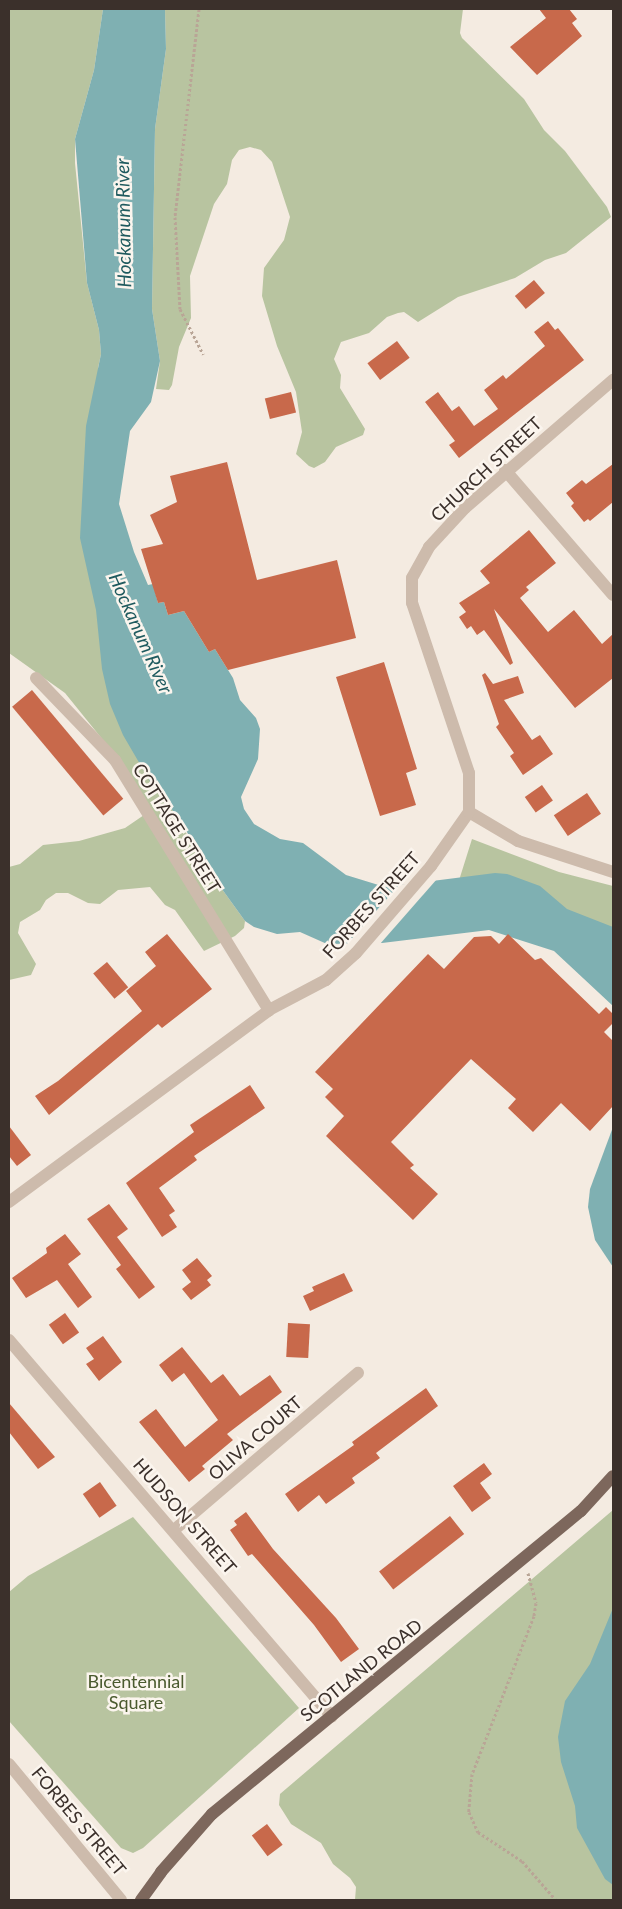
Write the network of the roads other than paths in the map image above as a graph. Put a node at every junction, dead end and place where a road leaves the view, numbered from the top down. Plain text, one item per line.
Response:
1 (613, 380) edge
2 (506, 470) junction
3 (613, 595) edge
4 (36, 678) dead end
5 (469, 812) junction
6 (613, 872) edge
7 (269, 1010) junction
8 (9, 1202) edge
9 (9, 1340) edge
10 (358, 1373) dead end
11 (613, 1476) edge
12 (174, 1530) junction
13 (332, 1717) junction
14 (9, 1764) edge
15 (121, 1900) edge
16 (141, 1900) edge

1 - 2 street, CHURCH STREET
2 - 3 street
2 - 5 street, CHURCH STREET
4 - 7 street, COTTAGE STREET
5 - 6 street
5 - 7 street, FORBES STREET
7 - 8 street, FORBES STREET
9 - 12 street, HUDSON STREET
10 - 12 street, OLIVA COURT
11 - 13 main road, SCOTLAND ROAD
12 - 13 street, HUDSON STREET
13 - 16 main road, SCOTLAND ROAD
14 - 15 street, FORBES STREET

